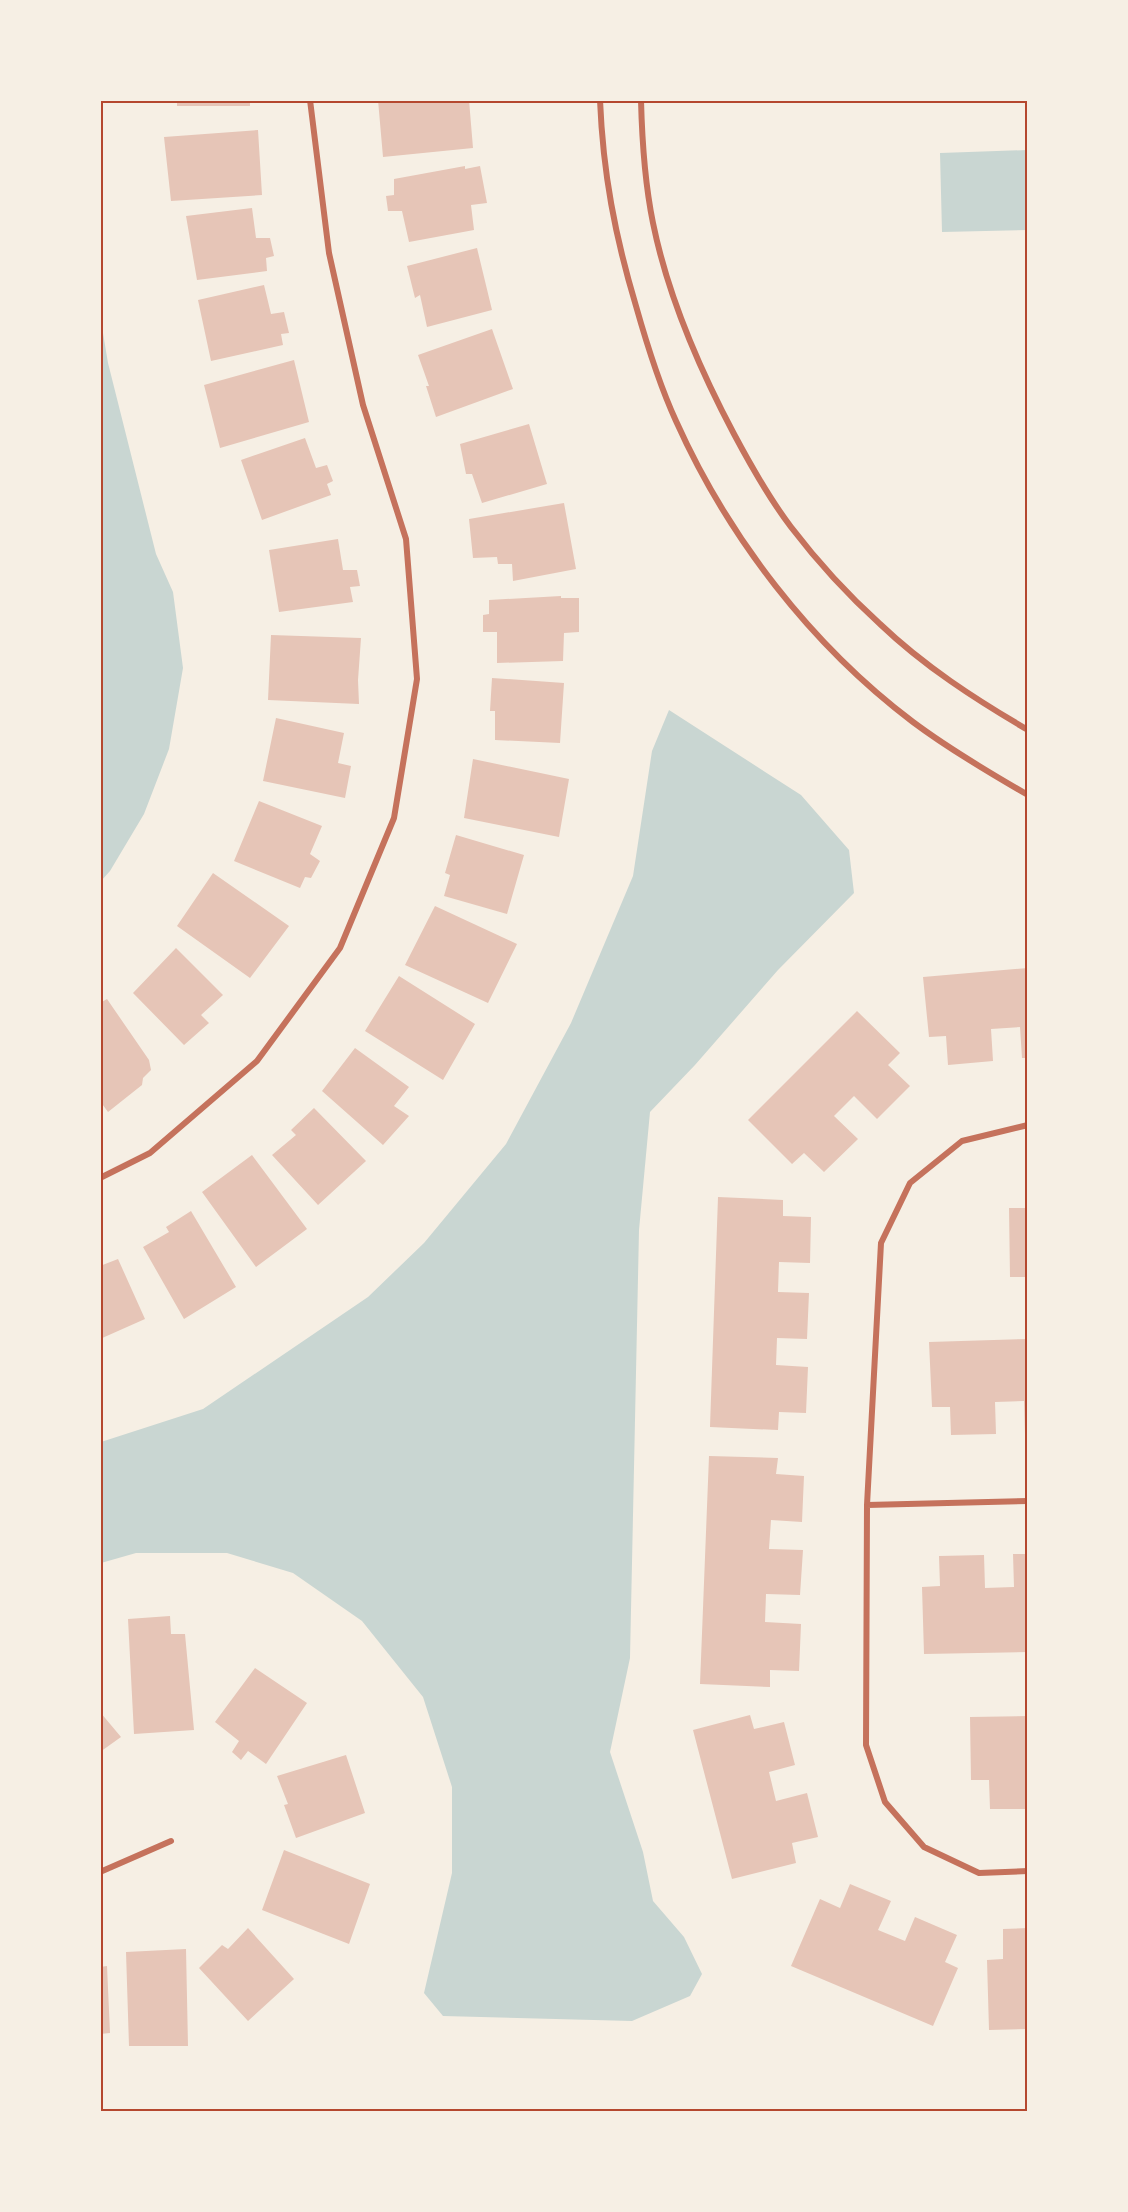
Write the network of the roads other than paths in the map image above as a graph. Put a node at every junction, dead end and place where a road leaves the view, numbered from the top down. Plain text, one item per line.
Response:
1 (310, 100) edge
2 (600, 100) edge
3 (641, 100) edge
4 (1028, 730) edge
5 (1028, 795) edge
6 (1028, 1125) edge
7 (100, 1178) edge
8 (1028, 1501) edge
9 (867, 1505) junction
10 (171, 1841) dead end
11 (100, 1872) edge
12 (1028, 1872) edge

1 - 7 street
2 - 5 street
3 - 4 street
6 - 9 street
8 - 9 street
9 - 12 street
10 - 11 street

